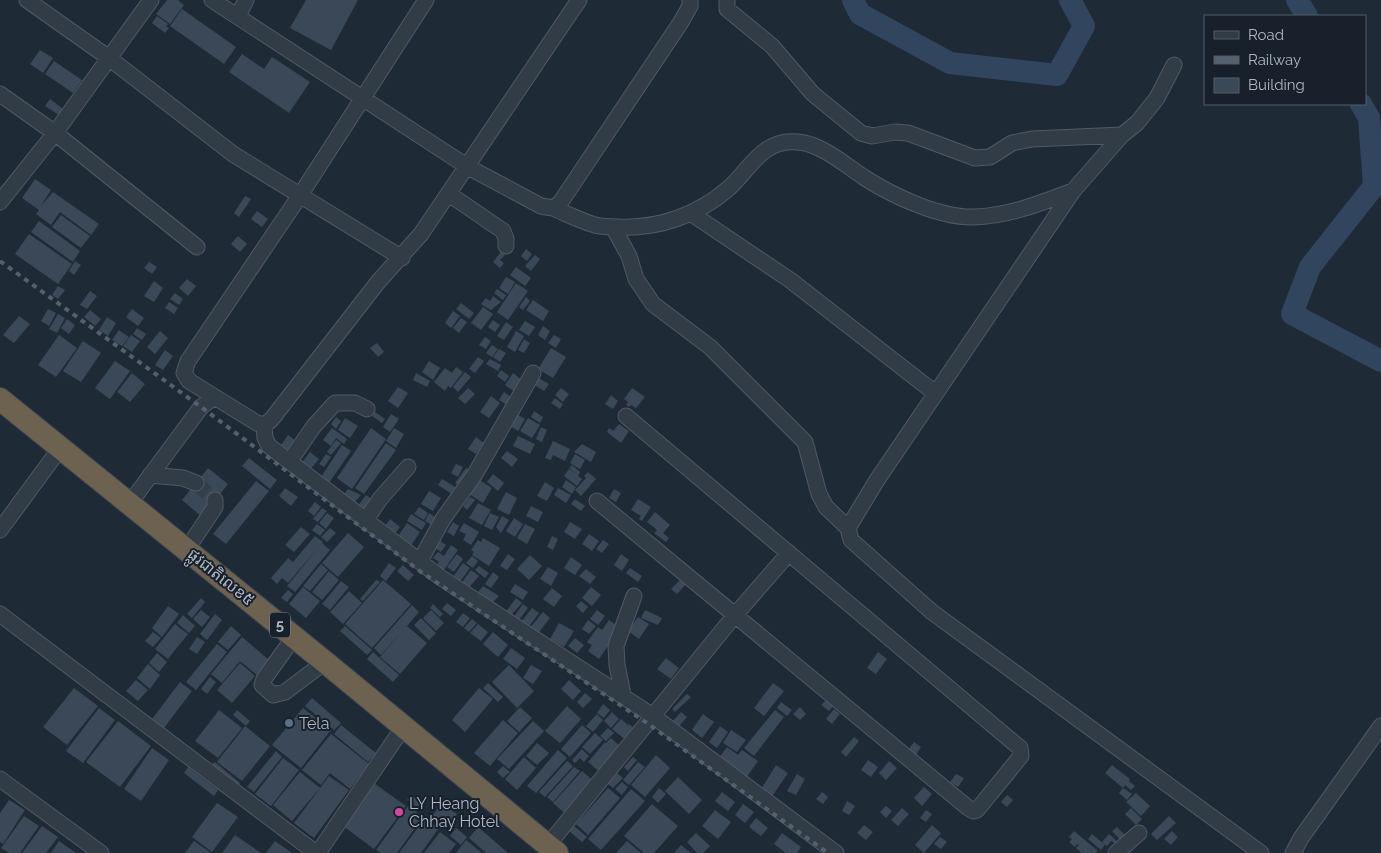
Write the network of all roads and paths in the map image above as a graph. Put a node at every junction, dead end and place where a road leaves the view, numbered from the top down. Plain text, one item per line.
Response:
1 (28, 0) edge
2 (152, 0) edge
3 (212, 0) edge
4 (246, 0) edge
5 (426, 0) edge
6 (579, 0) edge
7 (690, 0) edge
8 (727, 0) edge
9 (238, 16) junction
10 (109, 58) junction
11 (1174, 65) dead end
12 (0, 94) edge
13 (362, 98) junction
14 (54, 133) junction
15 (1122, 135) junction
16 (468, 167) junction
17 (1073, 191) junction
18 (449, 194) junction
19 (299, 196) junction
20 (0, 202) edge
21 (553, 208) junction
22 (692, 214) junction
23 (613, 227) junction
24 (197, 246) dead end
25 (506, 246) dead end
26 (402, 258) junction
27 (534, 373) dead end
28 (935, 393) junction
29 (213, 398) junction
30 (0, 399) edge
31 (367, 409) dead end
32 (626, 416) dead end
33 (264, 425) junction
34 (61, 447) junction
35 (289, 462) junction
36 (408, 467) dead end
37 (150, 475) junction
38 (196, 483) tunnel mouth
39 (215, 500) dead end
40 (597, 501) dead end
41 (130, 503) junction
42 (365, 521) junction
43 (848, 528) junction
44 (0, 530) edge
45 (187, 549) junction
46 (789, 553) junction
47 (420, 561) junction
48 (634, 596) dead end
49 (0, 614) edge
50 (735, 615) junction
51 (294, 637) junction
52 (325, 662) junction
53 (623, 696) junction
54 (653, 716) junction
55 (404, 726) junction
56 (1381, 726) edge
57 (0, 779) edge
58 (1139, 833) dead end
59 (552, 849) edge
60 (101, 853) edge
61 (317, 853) edge
62 (836, 853) edge
63 (1116, 853) edge
64 (1261, 853) edge
65 (1293, 853) edge

1 - 10 street
2 - 10 street
3 - 9 street
4 - 9 street
5 - 13 street
6 - 16 street
7 - 21 street
8 - 15 street
9 - 13 street
10 - 14 street
10 - 19 street
11 - 15 street
12 - 14 street
13 - 16 street
13 - 19 street
14 - 20 street
14 - 24 street
15 - 17 street
16 - 18 street
16 - 21 street
17 - 22 street
17 - 28 street
18 - 25 street
18 - 26 street
19 - 26 street
19 - 29 street
21 - 23 street
22 - 23 street
22 - 28 street
23 - 43 street
26 - 33 street
27 - 47 street
28 - 43 street
29 - 33 street
29 - 37 street
30 - 34 highway, ផ្លូវជាតិលេខ៥ / 5
31 - 35 street
32 - 46 street
33 - 35 street
34 - 41 highway, ផ្លូវជាតិលេខ៥ / 5
34 - 44 street
35 - 42 street
36 - 42 street
37 - 38 street
37 - 41 street
39 - 45 street
40 - 50 street
41 - 45 highway, ផ្លូវជាតិលេខ៥ / 5
42 - 47 street
43 - 64 street
45 - 51 highway, ផ្លូវជាតិលេខ៥ / 5
46 - 50 street
46 - 50 street
47 - 53 street
48 - 53 street
49 - 61 street
50 - 54 street
51 - 52 highway, ផ្លូវជាតិលេខ៥ / 5
51 - 52 street
52 - 55 highway, ផ្លូវជាតិលេខ៥ / 5
53 - 54 street
54 - 59 street
54 - 62 street
55 - 59 highway, ផ្លូវជាតិលេខ៥ / 5
55 - 61 street
56 - 65 street
57 - 60 street
58 - 63 street

